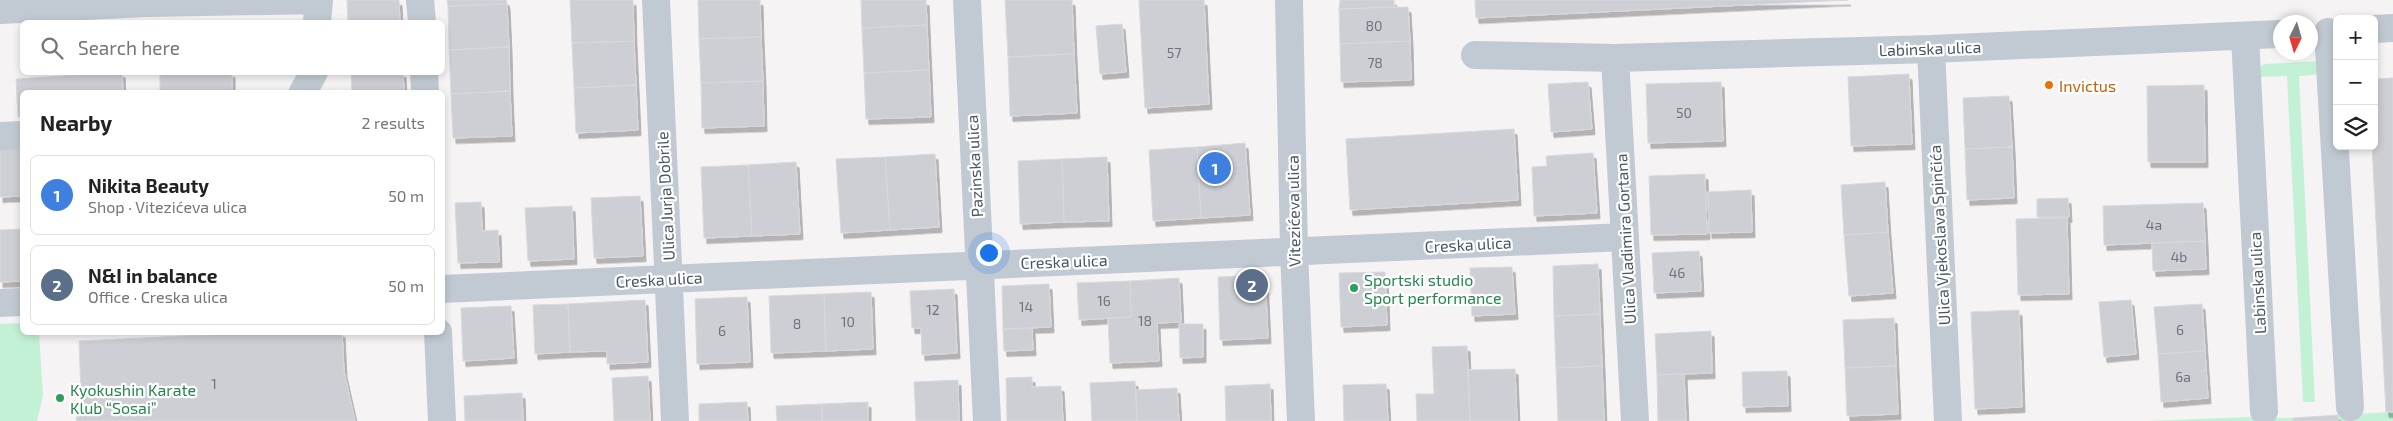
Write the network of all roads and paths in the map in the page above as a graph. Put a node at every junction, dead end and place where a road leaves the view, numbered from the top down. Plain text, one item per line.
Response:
1 (420, 0) edge
2 (656, 0) edge
3 (967, 0) edge
4 (1289, 0) edge
5 (0, 10) edge
6 (318, 20) edge
7 (422, 20) edge
8 (2393, 28) edge
9 (2378, 29) edge
10 (2325, 32) edge
11 (2273, 34) edge
12 (2245, 36) junction
13 (1931, 49) junction
14 (1475, 55) dead end
15 (1615, 58) junction
16 (312, 75) edge
17 (424, 75) edge
18 (304, 90) edge
19 (425, 90) edge
20 (20, 135) edge
21 (0, 136) edge
22 (1625, 237) junction
23 (1294, 251) junction
24 (979, 264) junction
25 (668, 279) junction
26 (445, 289) edge
27 (20, 302) edge
28 (0, 303) edge
29 (438, 335) edge
30 (2350, 407) dead end
31 (2264, 412) dead end
32 (442, 421) edge
33 (675, 421) edge
34 (987, 421) edge
35 (1300, 421) edge
36 (1635, 421) edge
37 (1948, 421) edge

1 - 7 street
2 - 25 street, Ulica Jurja Dobrile
3 - 24 street, Pazinska ulica
4 - 23 street, Vitezićeva ulica
5 - 6 street
8 - 9 street
10 - 30 street
11 - 12 street, Labinska ulica
12 - 13 street, Labinska ulica
12 - 31 street, Labinska ulica
13 - 15 street, Labinska ulica
13 - 37 street, Ulica Vjekoslava Spinčića
14 - 15 street, Labinska ulica
15 - 22 street, Ulica Vladimira Gortana
16 - 18 street
17 - 19 street
20 - 21 street
22 - 23 street, Creska ulica
22 - 36 street, Ulica Vladimira Gortana
23 - 24 street, Creska ulica
23 - 35 street, Vitezićeva ulica
24 - 25 street, Creska ulica
24 - 34 street, Pazinska ulica
25 - 26 street, Creska ulica
25 - 33 street, Ulica Jurja Dobrile
27 - 28 street
29 - 32 street

